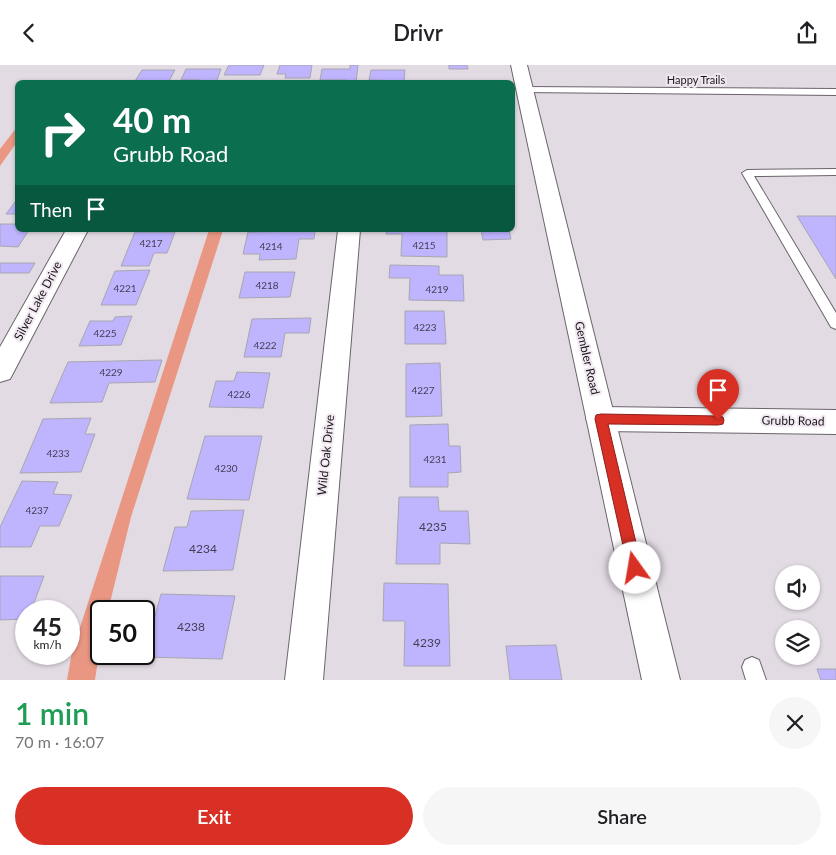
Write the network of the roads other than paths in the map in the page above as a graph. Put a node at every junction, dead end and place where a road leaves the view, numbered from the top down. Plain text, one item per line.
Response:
1 (522, 78) edge
2 (836, 92) edge
3 (836, 173) edge
4 (76, 232) edge
5 (349, 232) edge
6 (836, 324) edge
7 (0, 372) edge
8 (601, 419) junction
9 (836, 422) edge
10 (304, 680) edge
11 (661, 680) edge

1 - 2 lane, Happy Trails
1 - 8 street, Gembler Road
3 - 6 lane
4 - 7 street, Silver Lake Drive
5 - 10 street, Wild Oak Drive
8 - 9 street, Grubb Road
8 - 11 street, Gembler Road

